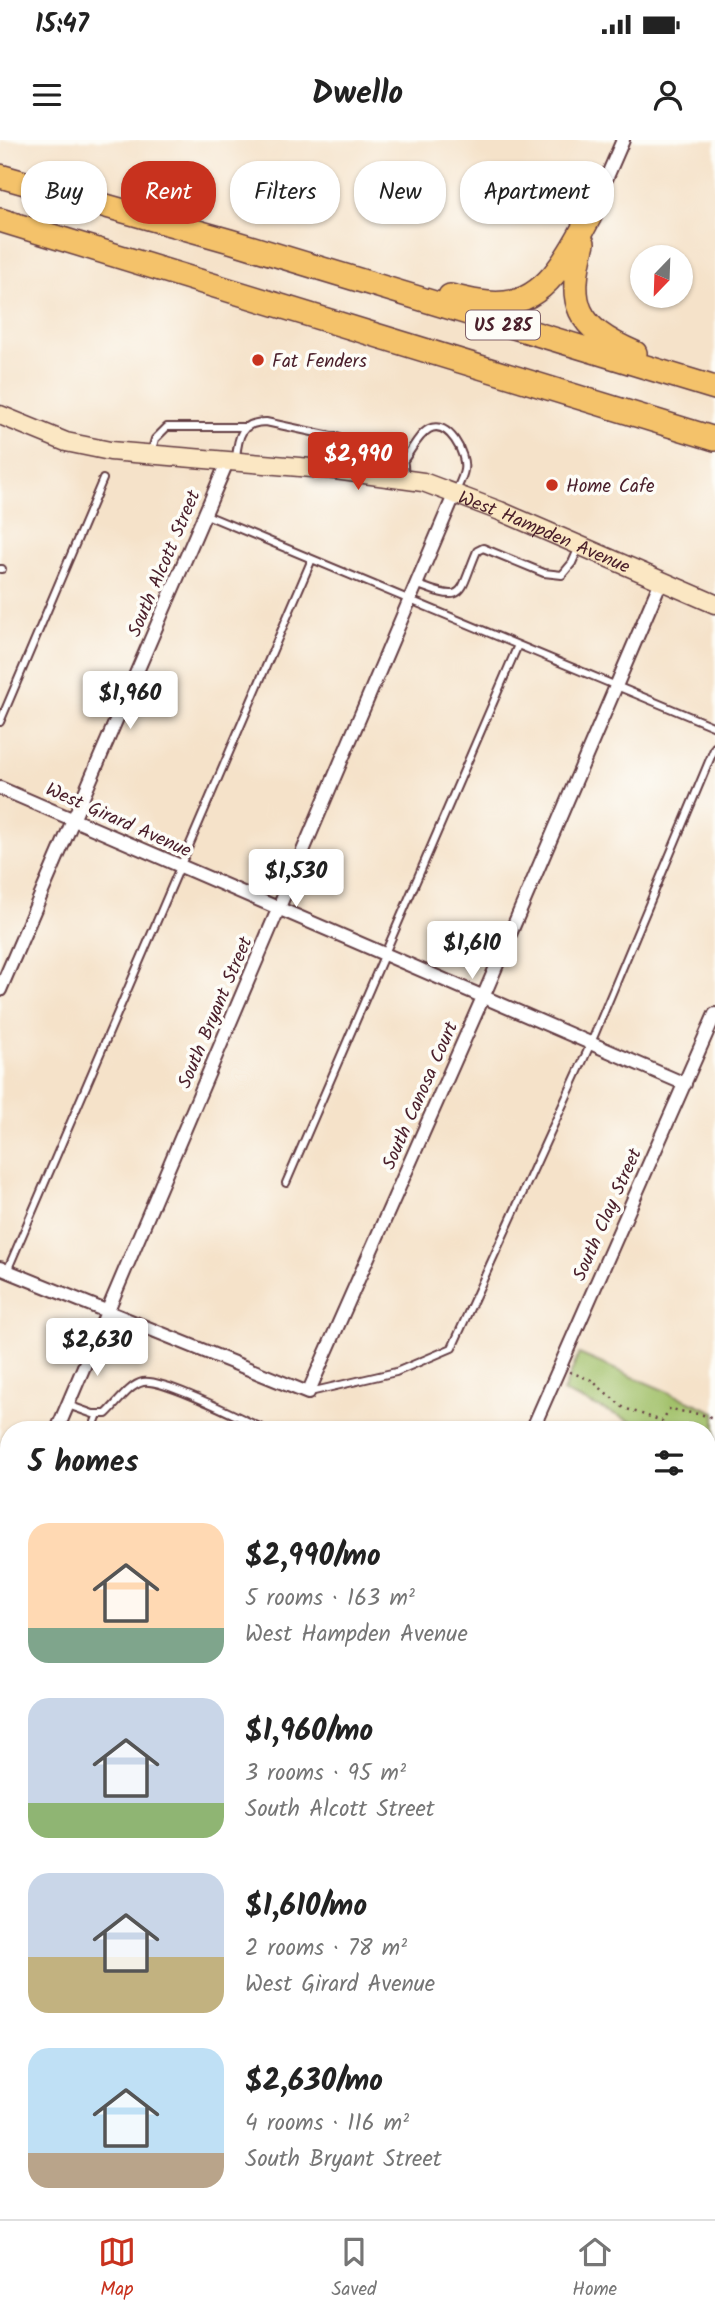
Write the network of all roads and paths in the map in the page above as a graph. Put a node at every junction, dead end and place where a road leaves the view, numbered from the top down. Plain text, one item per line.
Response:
1 (623, 140) edge
2 (614, 161) edge
3 (0, 176) edge
4 (0, 220) edge
5 (585, 224) edge
6 (588, 224) edge
7 (292, 260) junction
8 (715, 388) edge
9 (2, 420) edge
10 (246, 427) junction
11 (337, 438) junction
12 (715, 439) edge
13 (151, 454) junction
14 (232, 460) junction
15 (404, 469) junction
16 (335, 470) junction
17 (103, 479) dead end
18 (456, 493) junction
19 (205, 514) junction
20 (580, 545) junction
21 (312, 559) junction
22 (661, 581) junction
23 (416, 584) junction
24 (443, 594) junction
25 (410, 600) junction
26 (715, 604) edge
27 (436, 611) junction
28 (518, 645) junction
29 (617, 688) junction
30 (0, 722) edge
31 (715, 727) edge
32 (715, 747) edge
33 (0, 788) edge
34 (74, 820) junction
35 (180, 866) junction
36 (278, 910) junction
37 (384, 954) junction
38 (0, 990) edge
39 (484, 995) junction
40 (715, 1014) edge
41 (591, 1043) junction
42 (685, 1084) junction
43 (286, 1183) dead end
44 (3, 1270) edge
45 (107, 1313) junction
46 (560, 1368) junction
47 (308, 1393) junction
48 (68, 1405) junction
49 (98, 1414) junction
50 (715, 1419) edge
51 (61, 1421) edge
52 (95, 1421) edge
53 (246, 1421) edge
54 (536, 1421) edge

1 - 2 street
3 - 7 highway, US 285
4 - 12 highway, US 285
5 - 7 highway
6 - 8 highway
7 - 8 highway, US 285
9 - 13 street, West Hampden Avenue
10 - 11 lane
10 - 13 lane
10 - 14 lane
11 - 15 lane
11 - 16 lane
13 - 14 street, West Hampden Avenue
14 - 16 street, West Hampden Avenue
14 - 19 street, South Alcott Street
15 - 16 street, West Hampden Avenue
15 - 18 street, West Hampden Avenue
15 - 18 lane
17 - 30 lane
18 - 20 street, West Hampden Avenue
18 - 23 street, South Bryant Street
19 - 21 lane
19 - 34 street, South Alcott Street
20 - 22 street, West Hampden Avenue
20 - 24 lane
21 - 25 lane
21 - 35 lane
22 - 26 street, West Hampden Avenue
22 - 29 street, South Canosa Court
23 - 24 lane
23 - 25 street, South Bryant Street
24 - 27 lane
25 - 27 lane
25 - 36 street, South Bryant Street
27 - 28 lane
28 - 29 lane
28 - 37 lane
29 - 31 lane
29 - 39 street, South Canosa Court
32 - 41 lane
33 - 34 street, West Girard Avenue
34 - 35 street, West Girard Avenue
34 - 38 street, South Alcott Street
35 - 36 street, West Girard Avenue
35 - 44 lane
36 - 37 street, West Girard Avenue
36 - 45 street, South Bryant Street
37 - 39 street, West Girard Avenue
37 - 43 lane
39 - 41 street, West Girard Avenue
39 - 47 street, South Canosa Court
40 - 42 street, South Clay Street
41 - 42 street, West Girard Avenue
41 - 47 lane
42 - 46 street, South Clay Street
44 - 45 street
45 - 47 street
45 - 48 street, South Bryant Street
46 - 50 path
46 - 54 street, South Clay Street
48 - 49 lane
48 - 51 street, South Bryant Street
49 - 52 lane
49 - 53 lane

